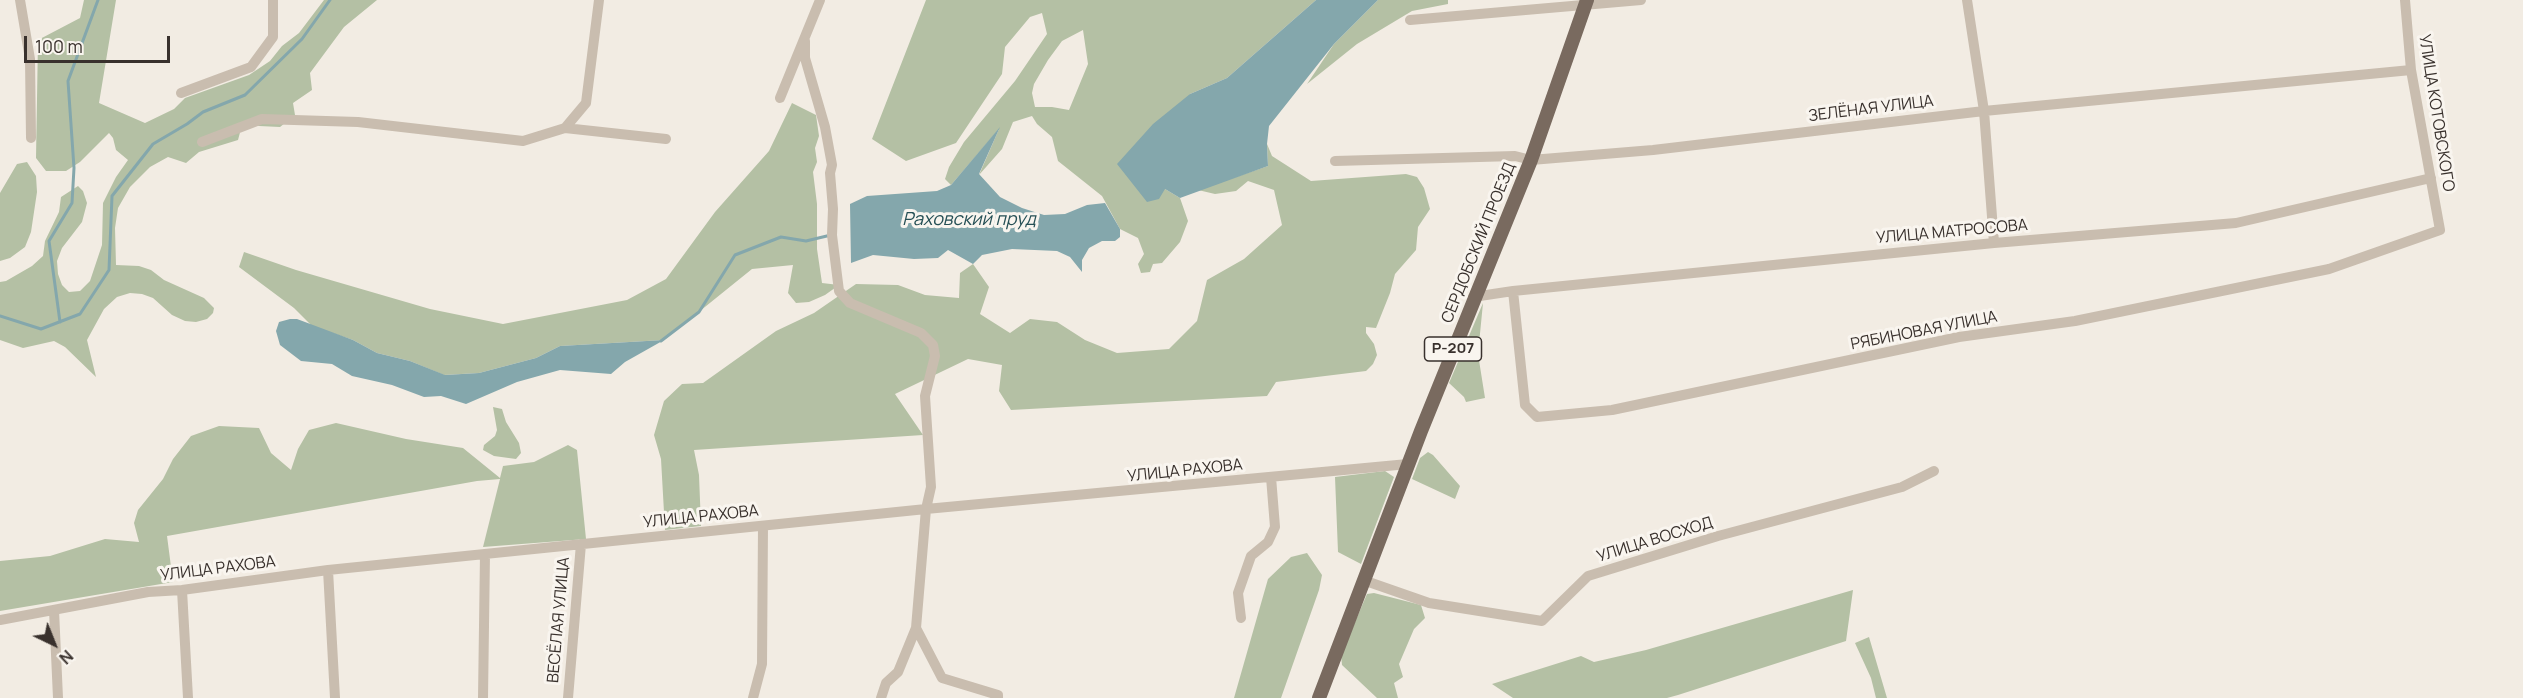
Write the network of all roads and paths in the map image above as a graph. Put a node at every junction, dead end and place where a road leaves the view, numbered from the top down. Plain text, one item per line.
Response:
1 (20, 0) edge
2 (273, 0) edge
3 (599, 0) edge
4 (820, 0) edge
5 (1641, 0) edge
6 (1967, 0) edge
7 (2405, 0) edge
8 (1586, 2) edge
9 (1410, 20) dead end
10 (805, 41) junction
11 (2411, 70) junction
12 (181, 93) dead end
13 (780, 98) dead end
14 (1984, 111) junction
15 (565, 128) junction
16 (31, 138) dead end
17 (666, 139) dead end
18 (202, 142) dead end
19 (1335, 160) dead end
20 (1530, 160) junction
21 (2431, 178) junction
22 (2440, 230) joint
23 (1994, 243) junction
24 (1513, 291) junction
25 (1473, 297) junction
26 (1408, 464) junction
27 (1934, 471) dead end
28 (1271, 477) junction
29 (926, 509) junction
30 (763, 526) junction
31 (581, 544) junction
32 (485, 554) junction
33 (328, 570) junction
34 (1363, 580) junction
35 (182, 590) junction
36 (54, 610) junction
37 (1241, 618) dead end
38 (0, 620) edge
39 (916, 628) junction
40 (998, 696) edge
41 (58, 698) edge
42 (188, 698) edge
43 (335, 698) edge
44 (483, 698) edge
45 (568, 698) edge
46 (753, 698) edge
47 (880, 698) edge
48 (1319, 698) edge

1 - 16 street
2 - 12 street
3 - 15 street
4 - 10 street
5 - 8 street
6 - 14 street
7 - 11 street, УЛИЦА КОТОВСКОГО
8 - 9 street
8 - 20 main road, СЕРДОБСКИЙ ПРОЕЗД / Р-207
10 - 13 street
10 - 29 street
11 - 14 street, ЗЕЛЁНАЯ УЛИЦА
11 - 21 street, УЛИЦА КОТОВСКОГО
14 - 20 street, ЗЕЛЁНАЯ УЛИЦА
14 - 23 street
15 - 17 street
15 - 18 street
19 - 20 street, ЗЕЛЁНАЯ УЛИЦА
20 - 25 main road, СЕРДОБСКИЙ ПРОЕЗД / Р-207
21 - 22 street, УЛИЦА КОТОВСКОГО
21 - 23 street, УЛИЦА МАТРОСОВА
22 - 24 street, РЯБИНОВАЯ УЛИЦА
23 - 24 street, УЛИЦА МАТРОСОВА
24 - 25 street, УЛИЦА МАТРОСОВА
25 - 26 main road, СЕРДОБСКИЙ ПРОЕЗД / Р-207
26 - 28 street, УЛИЦА РАХОВА
26 - 34 main road, СЕРДОБСКИЙ ПРОЕЗД / Р-207
27 - 34 street, УЛИЦА ВОСХОД
28 - 29 street, УЛИЦА РАХОВА
28 - 37 street
29 - 30 street, УЛИЦА РАХОВА
29 - 39 street
30 - 31 street, УЛИЦА РАХОВА
30 - 46 street
31 - 32 street, УЛИЦА РАХОВА
31 - 45 street, ВЕСЁЛАЯ УЛИЦА
32 - 33 street, УЛИЦА РАХОВА
32 - 44 street
33 - 35 street, УЛИЦА РАХОВА
33 - 43 street
34 - 48 main road, СЕРДОБСКИЙ ПРОЕЗД / Р-207
35 - 36 street, УЛИЦА РАХОВА
35 - 42 street
36 - 38 street, УЛИЦА РАХОВА
36 - 41 street
39 - 40 street
39 - 47 street

